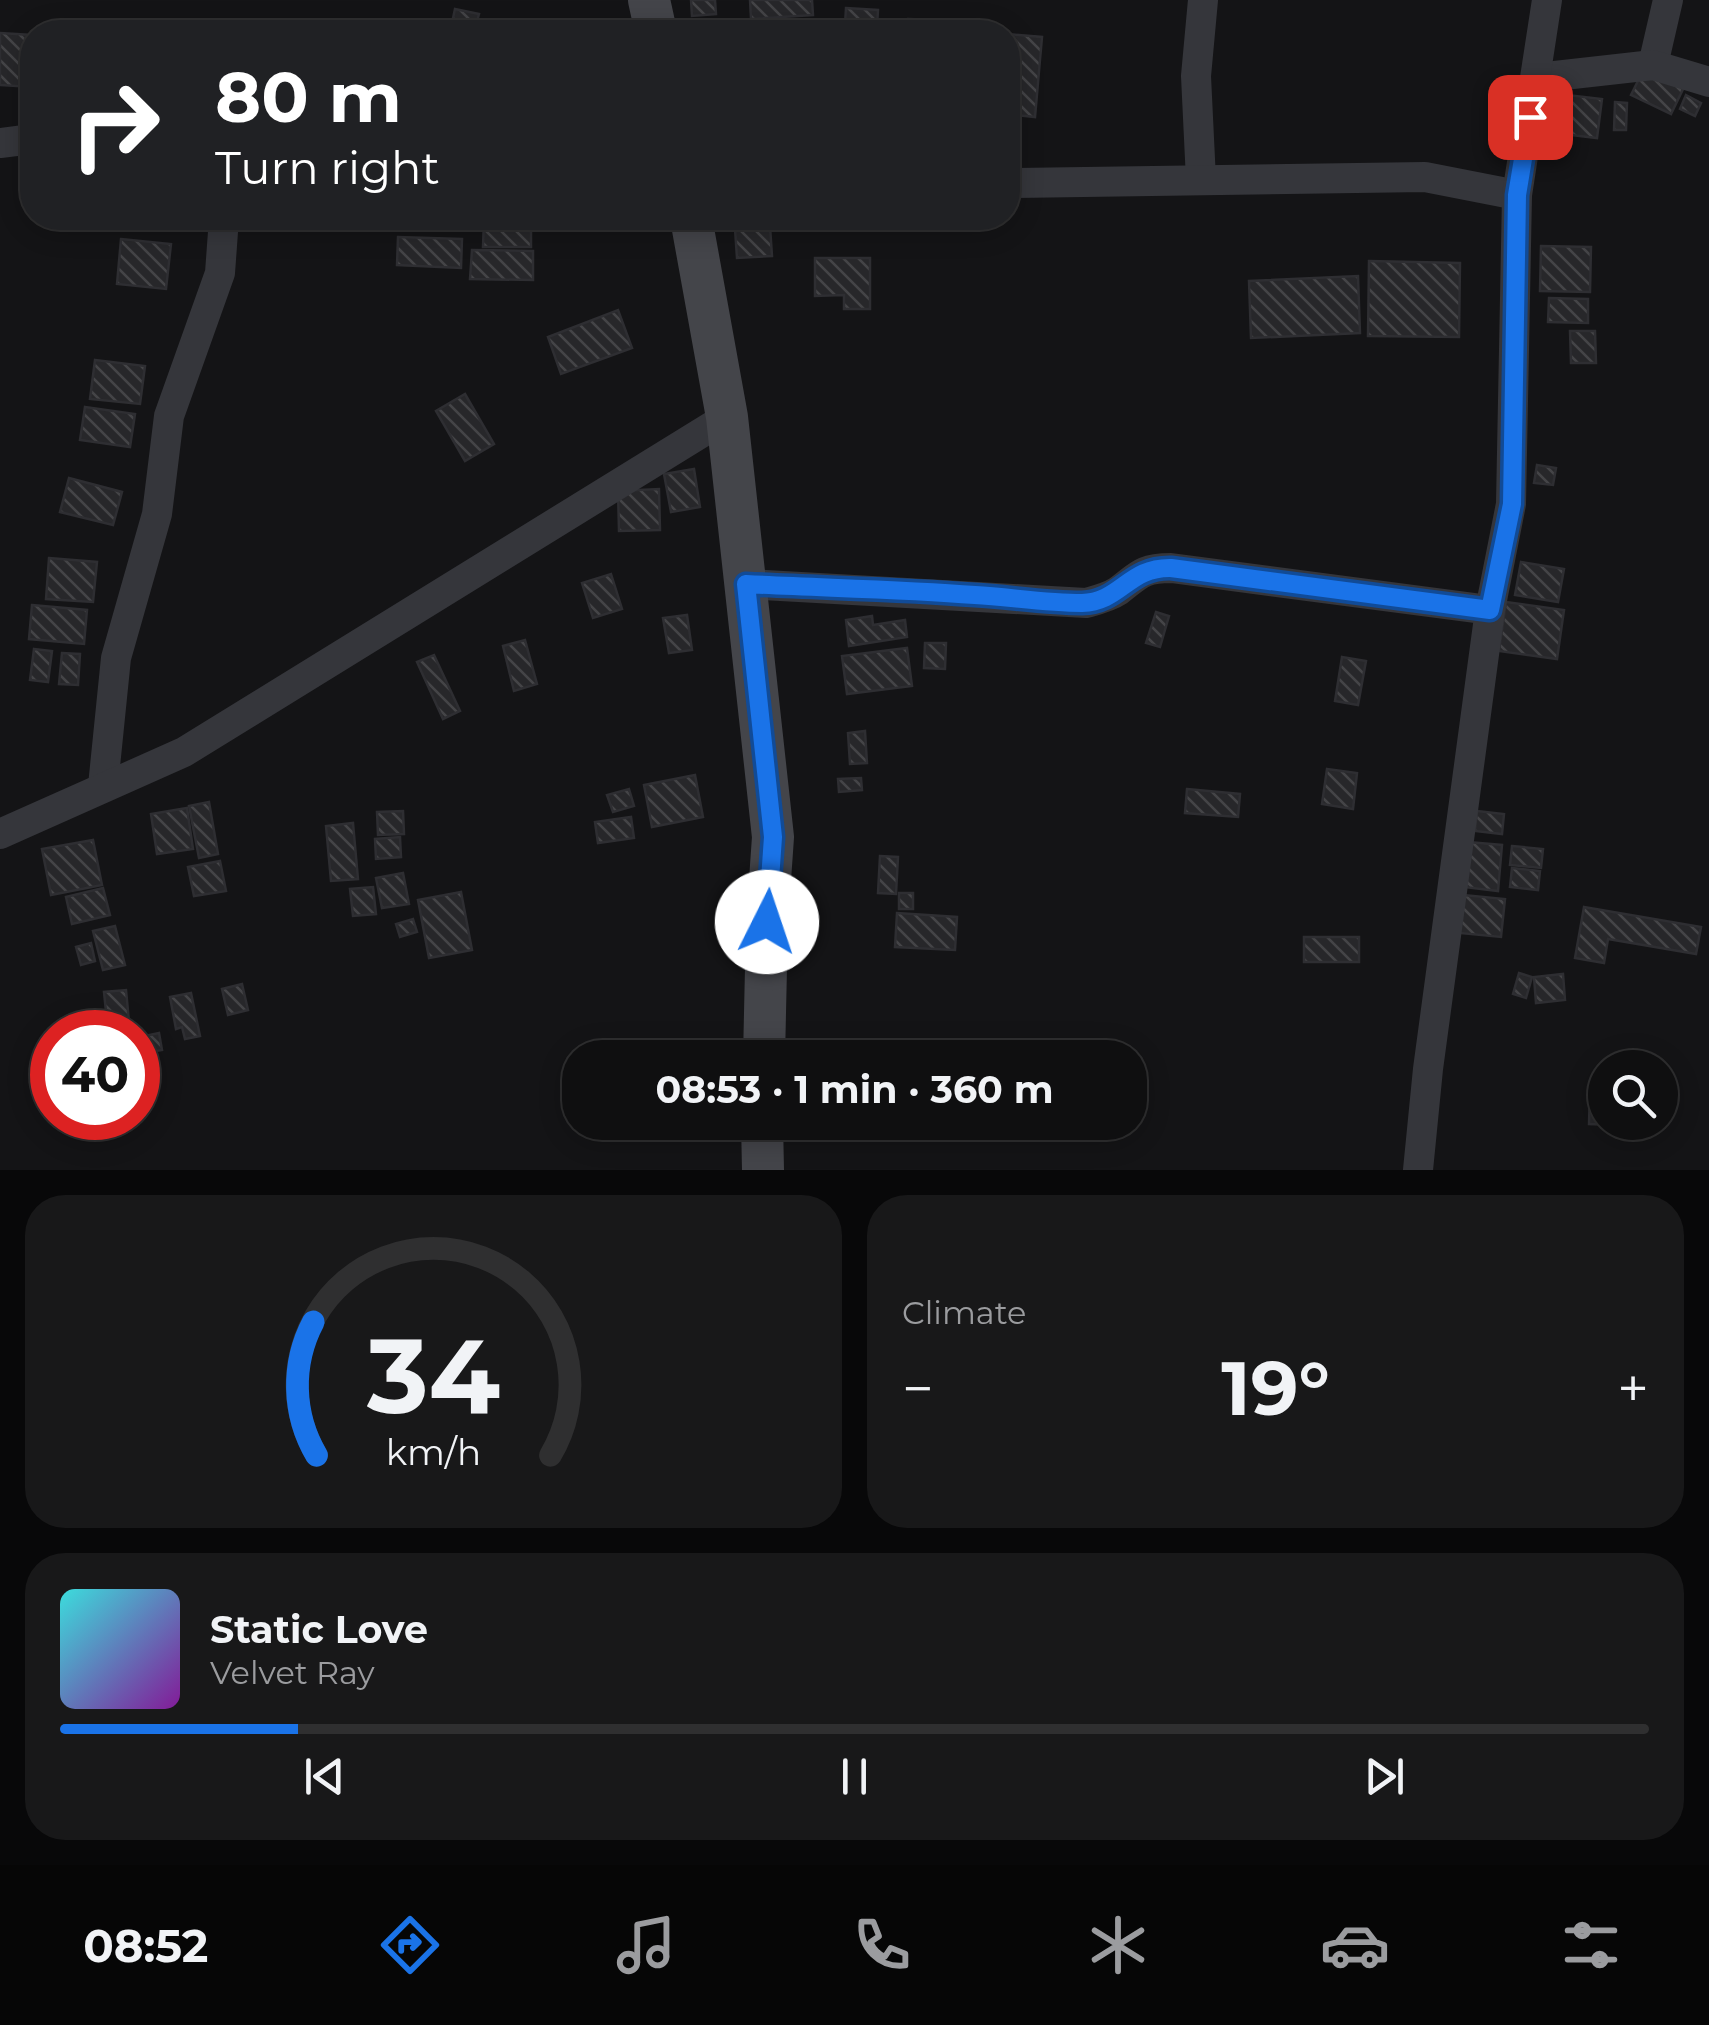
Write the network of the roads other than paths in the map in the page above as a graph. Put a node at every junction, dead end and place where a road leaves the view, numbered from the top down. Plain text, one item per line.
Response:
1 (1203, 0) edge
2 (1548, 0) edge
3 (1668, 0) edge
4 (1653, 65) junction
5 (1537, 78) junction
6 (1709, 82) edge
7 (1201, 180) junction
8 (1020, 183) edge
9 (1517, 195) junction
10 (223, 230) edge
11 (694, 230) edge
12 (728, 417) junction
13 (746, 584) junction
14 (1490, 610) junction
15 (102, 786) junction
16 (0, 834) edge
17 (764, 1040) edge
18 (762, 1140) edge
19 (763, 1170) edge
20 (1418, 1170) edge

1 - 7 street
2 - 5 street
3 - 4 street
4 - 5 street
4 - 6 street
5 - 9 street
7 - 8 street
7 - 9 street
9 - 14 street
10 - 15 street
11 - 12 street
12 - 13 street
12 - 15 street
13 - 14 street
13 - 17 street
14 - 20 street
15 - 16 street
18 - 19 street

